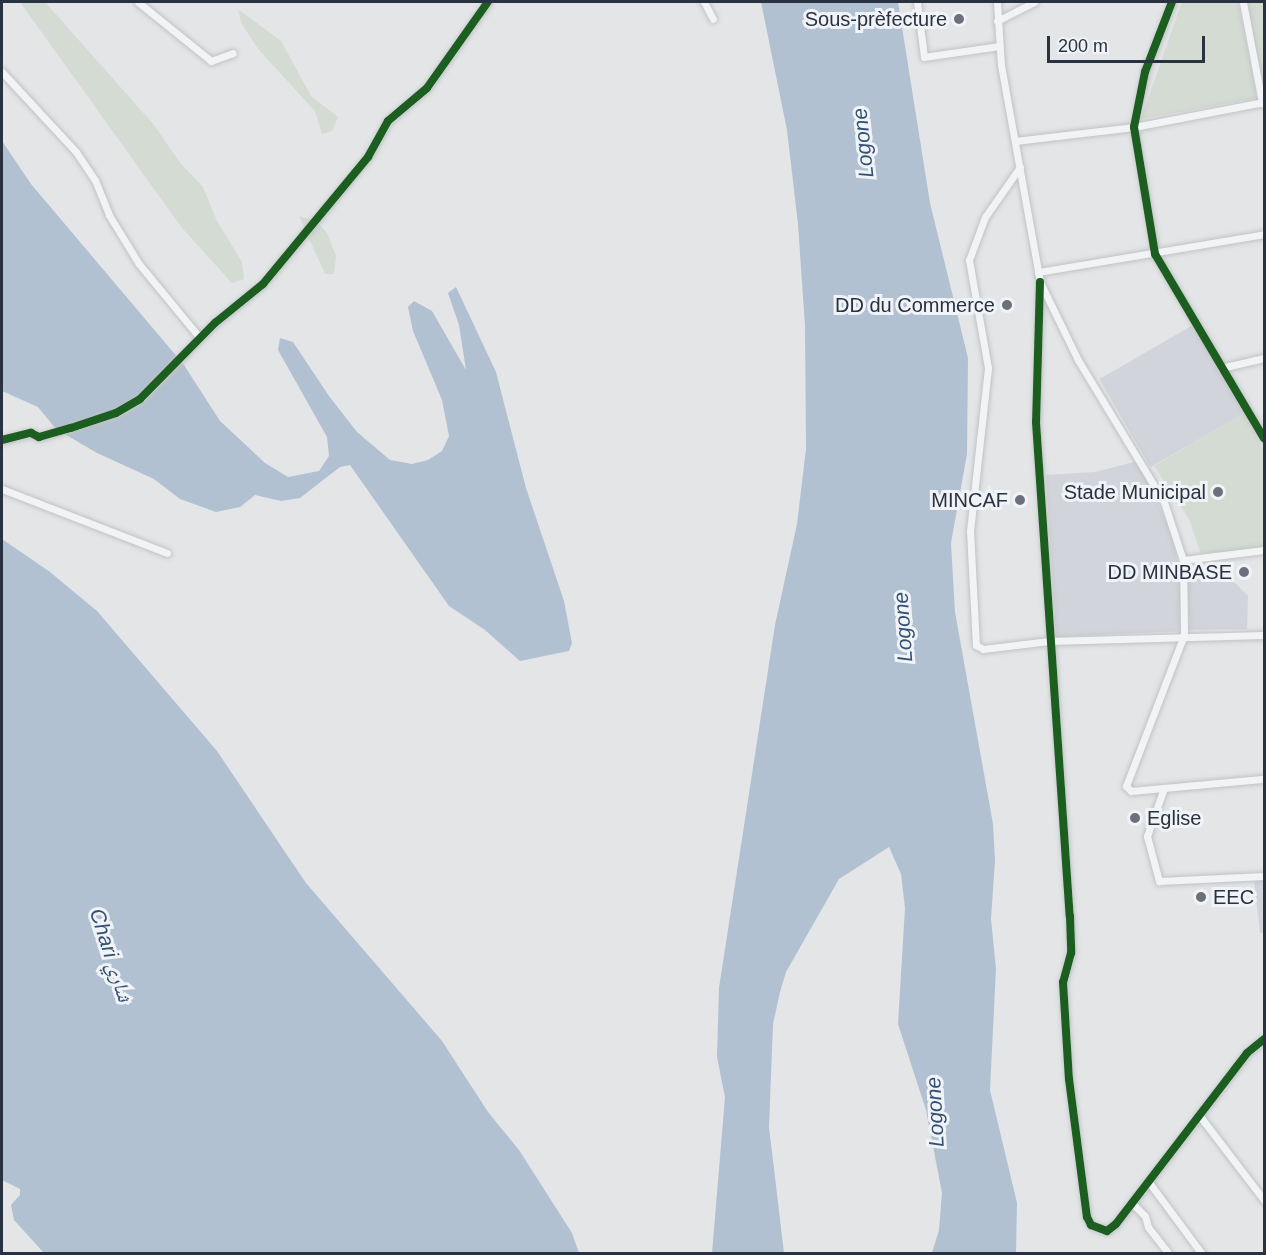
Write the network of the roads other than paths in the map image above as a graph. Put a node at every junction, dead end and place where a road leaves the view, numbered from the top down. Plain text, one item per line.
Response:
1 (138, 2) edge
2 (488, 2) edge
3 (704, 2) edge
4 (917, 2) edge
5 (997, 2) edge
6 (1032, 2) edge
7 (1172, 2) edge
8 (1243, 2) edge
9 (713, 19) dead end
10 (997, 21) junction
11 (999, 46) junction
12 (233, 53) dead end
13 (2, 72) edge
14 (1263, 103) edge
15 (1134, 127) junction
16 (1015, 141) junction
17 (1020, 167) junction
18 (1264, 234) edge
19 (1155, 254) junction
20 (1038, 272) junction
21 (1040, 282) junction
22 (200, 338) junction
23 (1264, 358) edge
24 (1221, 368) junction
25 (1264, 438) edge
26 (2, 441) edge
27 (2, 489) edge
28 (1264, 550) edge
29 (167, 553) dead end
30 (1183, 560) junction
31 (1184, 635) junction
32 (1264, 635) edge
33 (1050, 641) junction
34 (1264, 779) edge
35 (1164, 788) junction
36 (1264, 876) edge
37 (1264, 1039) edge
38 (1199, 1115) junction
39 (1148, 1181) junction
40 (1264, 1200) edge
41 (1132, 1203) junction
42 (1169, 1254) edge
43 (1202, 1254) edge

1 - 12 street
2 - 22 street
3 - 9 street
4 - 11 street
5 - 10 street
6 - 10 street
7 - 15 street
8 - 14 street
10 - 11 street
11 - 16 street
13 - 22 street
14 - 15 street
15 - 16 street
15 - 19 street
16 - 17 street
17 - 20 street
17 - 33 street
18 - 19 street
19 - 20 street
19 - 24 street
20 - 21 street
21 - 30 street
21 - 33 street
22 - 26 street
23 - 24 street
24 - 25 street
27 - 29 street
28 - 30 street
30 - 31 street
31 - 32 street
31 - 33 street
31 - 35 street
33 - 41 street
34 - 35 street
35 - 36 street
37 - 38 street
38 - 39 street
38 - 40 street
39 - 41 street
39 - 43 street
41 - 42 street

